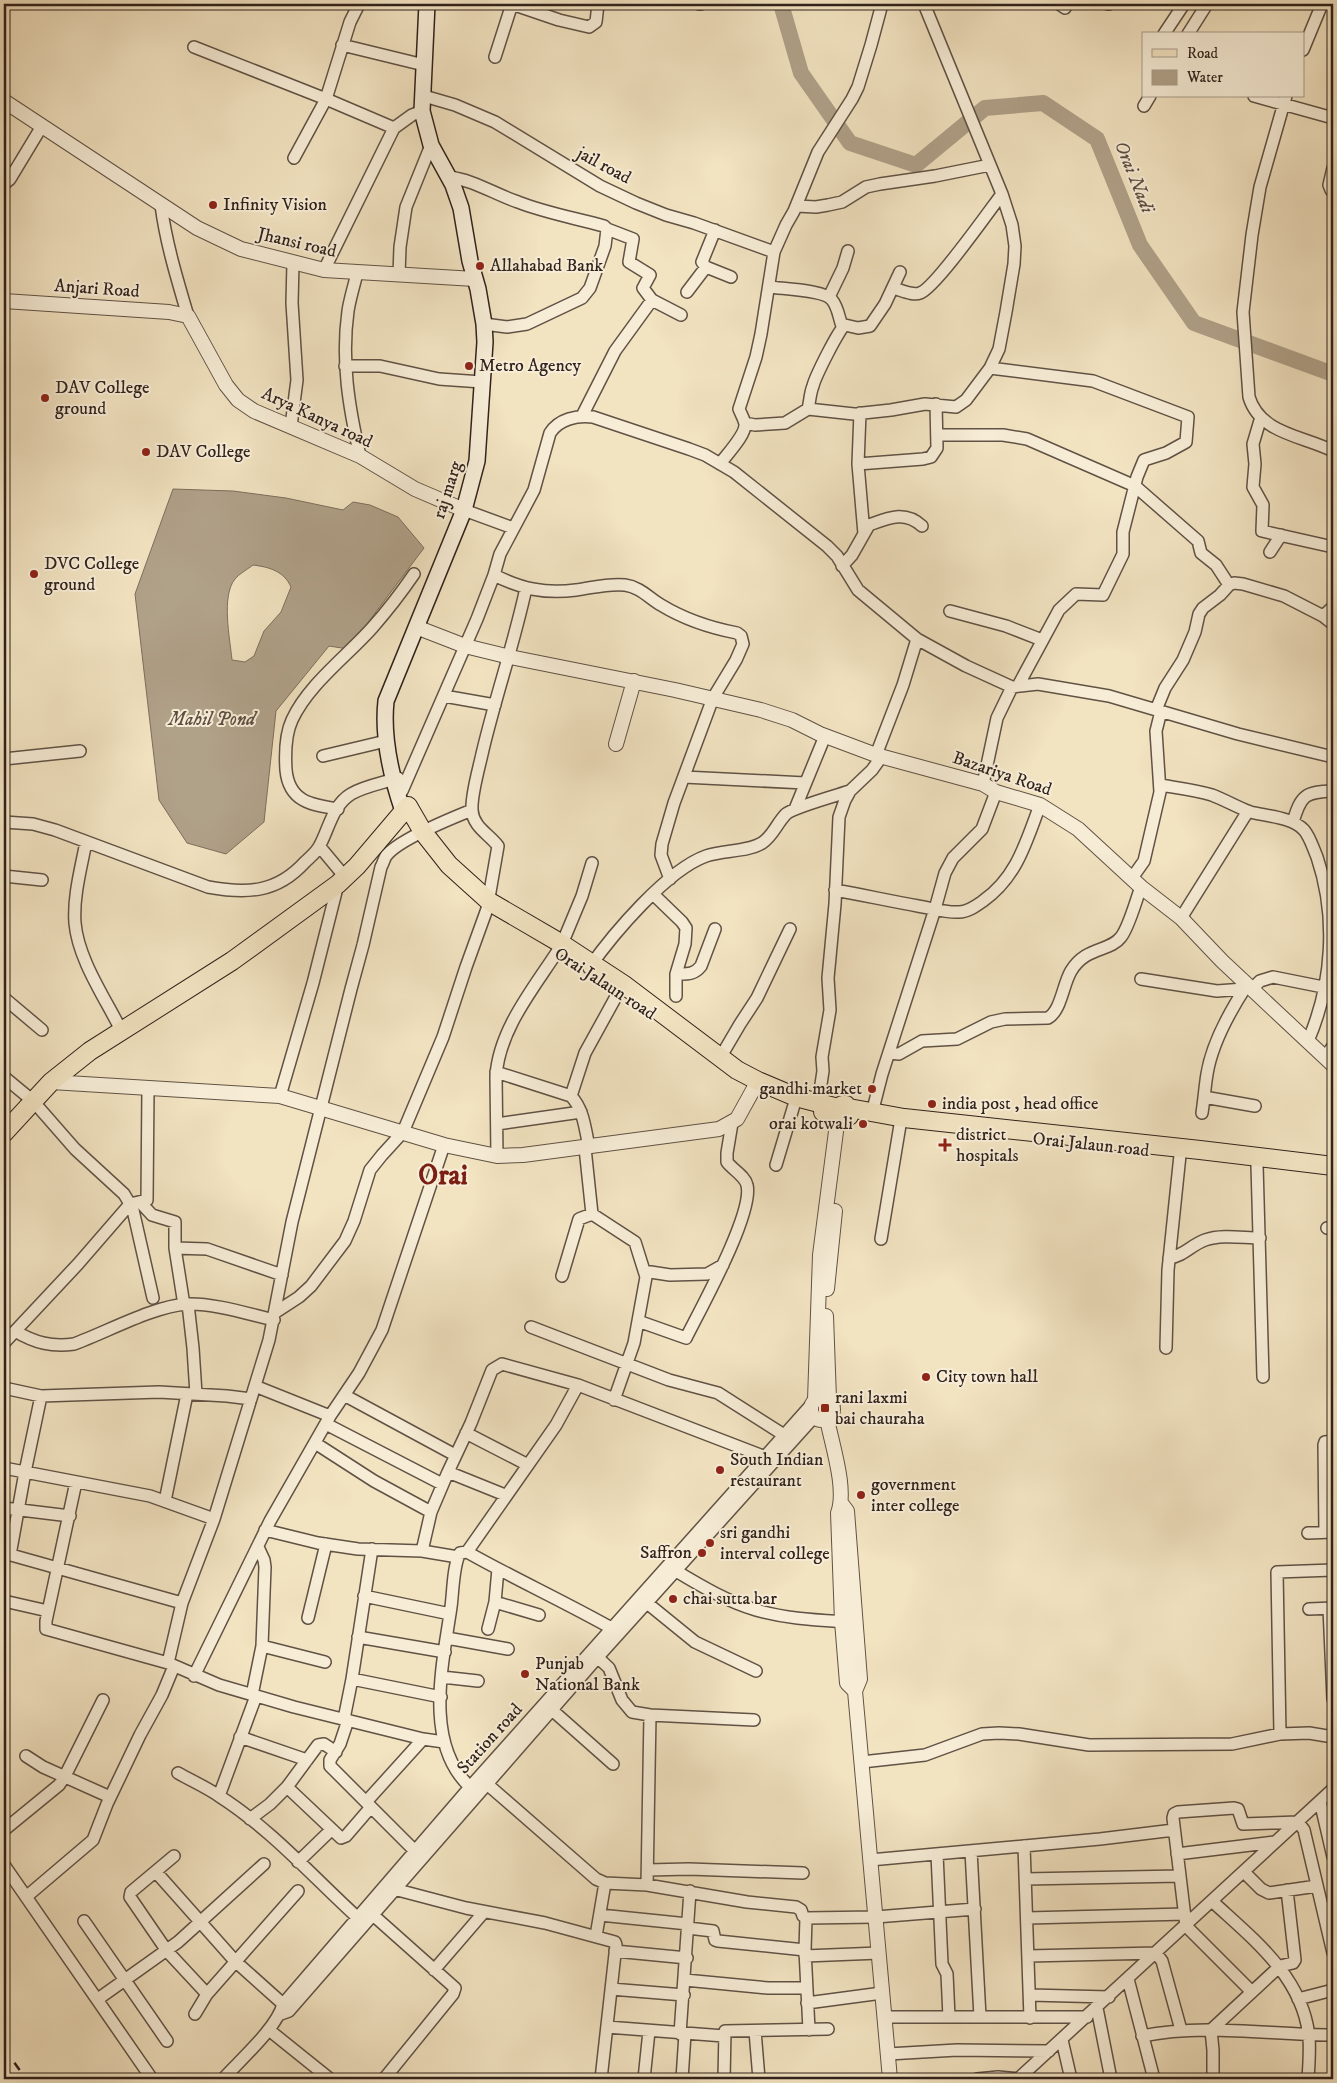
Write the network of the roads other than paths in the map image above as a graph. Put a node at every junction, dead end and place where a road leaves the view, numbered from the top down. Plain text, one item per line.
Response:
1 (359, 4) edge
2 (427, 4) edge
3 (512, 4) edge
4 (598, 4) edge
5 (882, 4) edge
6 (924, 4) edge
7 (1184, 4) edge
8 (1207, 4) edge
9 (1322, 4) edge
10 (1165, 32) edge
11 (1189, 32) edge
12 (342, 45) junction
13 (194, 47) dead end
14 (1304, 48) edge
15 (495, 57) dead end
16 (424, 65) junction
17 (424, 96) junction
18 (1266, 98) edge
19 (326, 99) junction
20 (4, 101) edge
21 (1285, 101) edge
22 (422, 112) junction
23 (1333, 118) edge
24 (42, 126) junction
25 (394, 128) junction
26 (431, 145) junction
27 (294, 158) dead end
28 (990, 165) junction
29 (1333, 168) edge
30 (449, 177) junction
31 (4, 184) edge
32 (1333, 192) edge
33 (1002, 194) junction
34 (162, 205) junction
35 (797, 206) junction
36 (607, 229) junction
37 (716, 230) junction
38 (848, 251) dead end
39 (774, 252) junction
40 (293, 263) junction
41 (706, 267) junction
42 (324, 270) junction
43 (900, 272) dead end
44 (357, 273) junction
45 (399, 275) junction
46 (731, 277) dead end
47 (475, 279) junction
48 (770, 287) junction
49 (894, 288) junction
50 (687, 292) dead end
51 (829, 297) junction
52 (652, 300) junction
53 (4, 301) edge
54 (681, 315) dead end
55 (188, 316) junction
56 (484, 324) junction
57 (842, 326) junction
58 (345, 366) junction
59 (990, 368) junction
60 (482, 382) junction
61 (936, 404) junction
62 (808, 409) junction
63 (860, 413) junction
64 (582, 416) junction
65 (1261, 417) junction
66 (745, 423) junction
67 (291, 426) junction
68 (936, 435) junction
69 (1333, 452) edge
70 (360, 456) junction
71 (720, 464) junction
72 (858, 464) junction
73 (1135, 486) junction
74 (464, 510) junction
75 (922, 526) dead end
76 (513, 528) junction
77 (864, 534) junction
78 (1281, 535) junction
79 (1333, 547) edge
80 (1270, 552) dead end
81 (842, 566) junction
82 (414, 574) dead end
83 (494, 575) junction
84 (1229, 585) junction
85 (526, 588) junction
86 (1333, 607) edge
87 (950, 611) dead end
88 (1323, 616) junction
89 (1333, 624) edge
90 (416, 627) junction
91 (917, 639) junction
92 (1042, 640) junction
93 (465, 646) junction
94 (510, 657) junction
95 (634, 681) junction
96 (1015, 686) junction
97 (444, 696) junction
98 (713, 698) junction
99 (386, 701) junction
100 (495, 705) junction
101 (1158, 711) junction
102 (825, 736) junction
103 (386, 741) junction
104 (616, 744) dead end
105 (80, 751) dead end
106 (324, 756) dead end
107 (879, 756) junction
108 (1333, 757) edge
109 (4, 759) edge
110 (684, 777) junction
111 (805, 783) junction
112 (983, 784) junction
113 (1160, 786) junction
114 (850, 791) junction
115 (1333, 791) edge
116 (996, 792) junction
117 (401, 793) junction
118 (1040, 805) junction
119 (338, 809) junction
120 (795, 809) junction
121 (472, 810) junction
122 (1248, 811) junction
123 (4, 816) edge
124 (4, 822) edge
125 (1293, 822) junction
126 (420, 834) junction
127 (86, 842) junction
128 (320, 847) junction
129 (592, 863) dead end
130 (4, 876) edge
131 (670, 878) junction
132 (42, 880) dead end
133 (342, 881) junction
134 (1137, 882) junction
135 (1329, 882) edge
136 (835, 890) junction
137 (653, 894) junction
138 (488, 906) junction
139 (935, 909) junction
140 (1181, 918) junction
141 (790, 929) dead end
142 (715, 930) dead end
143 (559, 948) junction
144 (589, 967) junction
145 (676, 974) junction
146 (1141, 979) dead end
147 (621, 988) junction
148 (1248, 988) junction
149 (1330, 988) edge
150 (676, 996) dead end
151 (4, 998) edge
152 (669, 1022) junction
153 (42, 1030) dead end
154 (122, 1030) junction
155 (1308, 1041) junction
156 (889, 1053) junction
157 (1330, 1056) edge
158 (720, 1058) junction
159 (496, 1072) junction
160 (4, 1077) edge
161 (51, 1082) junction
162 (756, 1085) junction
163 (148, 1088) junction
164 (280, 1096) junction
165 (572, 1096) junction
166 (1204, 1097) junction
167 (33, 1101) junction
168 (818, 1104) junction
169 (794, 1105) junction
170 (1255, 1106) dead end
171 (322, 1108) junction
172 (581, 1112) junction
173 (1202, 1112) dead end
174 (843, 1113) junction
175 (872, 1114) junction
176 (732, 1123) junction
177 (497, 1124) junction
178 (900, 1125) junction
179 (4, 1132) edge
180 (403, 1132) junction
181 (444, 1145) junction
182 (587, 1147) junction
183 (1180, 1155) junction
184 (497, 1156) junction
185 (1257, 1165) junction
186 (776, 1166) dead end
187 (1333, 1166) edge
188 (1333, 1173) edge
189 (133, 1204) junction
190 (592, 1214) junction
191 (1260, 1238) junction
192 (881, 1239) dead end
193 (175, 1248) junction
194 (1169, 1258) junction
195 (723, 1265) junction
196 (644, 1271) junction
197 (282, 1275) junction
198 (562, 1276) dead end
199 (153, 1298) junction
200 (186, 1304) junction
201 (171, 1307) junction
202 (275, 1316) junction
203 (134, 1320) junction
204 (638, 1320) junction
205 (531, 1327) dead end
206 (15, 1331) junction
207 (4, 1343) edge
208 (1166, 1348) dead end
209 (628, 1363) junction
210 (1263, 1377) dead end
211 (578, 1385) junction
212 (255, 1386) junction
213 (4, 1388) edge
214 (191, 1394) junction
215 (344, 1395) junction
216 (41, 1396) junction
217 (251, 1399) junction
218 (614, 1400) junction
219 (820, 1408) junction
220 (328, 1420) junction
221 (466, 1433) junction
222 (784, 1435) junction
223 (1333, 1441) edge
224 (315, 1443) junction
225 (455, 1455) junction
226 (763, 1456) junction
227 (528, 1465) junction
228 (4, 1468) edge
229 (24, 1472) junction
230 (448, 1472) junction
231 (76, 1482) junction
232 (442, 1484) junction
233 (506, 1496) junction
234 (165, 1501) junction
235 (4, 1508) edge
236 (18, 1510) junction
237 (431, 1512) junction
238 (70, 1516) junction
239 (214, 1519) junction
240 (265, 1530) junction
241 (1329, 1532) edge
242 (1308, 1533) dead end
243 (326, 1544) junction
244 (258, 1547) junction
245 (372, 1550) junction
246 (422, 1551) junction
247 (7, 1554) edge
248 (462, 1554) junction
249 (59, 1569) junction
250 (498, 1569) junction
251 (1333, 1570) edge
252 (676, 1571) junction
253 (364, 1596) junction
254 (4, 1601) edge
255 (495, 1602) junction
256 (182, 1603) junction
257 (647, 1603) junction
258 (1331, 1608) edge
259 (1309, 1609) dead end
260 (48, 1611) junction
261 (450, 1614) junction
262 (538, 1615) dead end
263 (308, 1618) dead end
264 (848, 1622) junction
265 (488, 1629) dead end
266 (613, 1629) junction
267 (358, 1637) junction
268 (447, 1638) junction
269 (1332, 1638) edge
270 (262, 1646) junction
271 (508, 1649) dead end
272 (445, 1652) junction
273 (595, 1655) junction
274 (325, 1662) dead end
275 (171, 1665) junction
276 (756, 1672) dead end
277 (194, 1676) junction
278 (442, 1677) junction
279 (352, 1680) junction
280 (478, 1681) dead end
281 (254, 1696) junction
282 (441, 1697) junction
283 (1333, 1699) edge
284 (103, 1700) dead end
285 (552, 1710) junction
286 (650, 1715) junction
287 (346, 1719) junction
288 (754, 1720) dead end
289 (1280, 1734) junction
290 (240, 1737) junction
291 (1333, 1737) edge
292 (422, 1739) junction
293 (444, 1742) junction
294 (336, 1752) junction
295 (26, 1756) dead end
296 (307, 1760) junction
297 (862, 1762) junction
298 (613, 1764) dead end
299 (178, 1773) dead end
300 (65, 1776) junction
301 (487, 1784) junction
302 (287, 1787) junction
303 (470, 1787) junction
304 (1333, 1788) edge
305 (219, 1796) junction
306 (110, 1797) junction
307 (1320, 1801) junction
308 (369, 1805) junction
309 (250, 1819) junction
310 (1298, 1822) junction
311 (4, 1830) edge
312 (331, 1830) junction
313 (1174, 1830) junction
314 (1275, 1842) junction
315 (1024, 1846) junction
316 (415, 1851) junction
317 (971, 1851) junction
318 (937, 1854) junction
319 (1177, 1854) junction
320 (174, 1856) dead end
321 (1333, 1857) edge
322 (870, 1860) junction
323 (298, 1862) junction
324 (264, 1864) dead end
325 (4, 1865) edge
326 (648, 1870) junction
327 (156, 1872) junction
328 (1244, 1872) junction
329 (803, 1873) dead end
330 (1180, 1876) junction
331 (1026, 1879) junction
332 (604, 1883) junction
333 (647, 1885) junction
334 (1317, 1886) junction
335 (391, 1888) junction
336 (1287, 1890) junction
337 (298, 1891) dead end
338 (690, 1891) junction
339 (26, 1897) junction
340 (1212, 1902) junction
341 (975, 1909) junction
342 (484, 1912) junction
343 (940, 1912) junction
344 (373, 1915) junction
345 (600, 1915) junction
346 (876, 1917) junction
347 (358, 1918) junction
348 (806, 1918) junction
349 (1027, 1918) junction
350 (1186, 1920) junction
351 (84, 1922) dead end
352 (201, 1922) junction
353 (688, 1926) junction
354 (596, 1936) junction
355 (167, 1950) junction
356 (615, 1951) junction
357 (805, 1953) junction
358 (879, 1953) junction
359 (1333, 1953) edge
360 (1156, 1954) junction
361 (1028, 1956) junction
362 (686, 1958) junction
363 (235, 1961) junction
364 (1280, 1966) junction
365 (434, 1970) junction
366 (1128, 1979) junction
367 (126, 1980) junction
368 (685, 1980) junction
369 (611, 1988) junction
370 (806, 1988) junction
371 (1333, 1990) edge
372 (1252, 1992) junction
373 (882, 1993) junction
374 (207, 1994) junction
375 (684, 1995) junction
376 (1030, 1995) junction
377 (1109, 1997) junction
378 (98, 1999) junction
379 (1298, 1999) junction
380 (807, 2004) junction
381 (1097, 2008) junction
382 (282, 2009) junction
383 (195, 2014) dead end
384 (949, 2016) junction
385 (884, 2017) junction
386 (980, 2017) junction
387 (1087, 2017) junction
388 (1030, 2018) junction
389 (607, 2027) junction
390 (828, 2029) dead end
391 (268, 2030) junction
392 (809, 2030) junction
393 (1181, 2030) junction
394 (1210, 2030) junction
395 (649, 2031) junction
396 (755, 2031) junction
397 (683, 2034) junction
398 (1309, 2035) junction
399 (1333, 2035) edge
400 (724, 2036) junction
401 (1142, 2036) junction
402 (1062, 2040) junction
403 (167, 2041) dead end
404 (1049, 2051) junction
405 (888, 2054) junction
406 (1029, 2075) edge
407 (152, 2079) edge
408 (223, 2079) edge
409 (330, 2079) edge
410 (384, 2079) edge
411 (601, 2079) edge
412 (644, 2079) edge
413 (682, 2079) edge
414 (724, 2079) edge
415 (759, 2079) edge
416 (890, 2079) edge
417 (977, 2079) edge
418 (1018, 2079) edge
419 (1070, 2079) edge
420 (1111, 2079) edge
421 (1154, 2079) edge
422 (1213, 2079) edge
423 (1308, 2079) edge

1 - 12 street
2 - 16 main road
3 - 4 street
3 - 15 street
5 - 35 street
6 - 28 street
7 - 10 street
8 - 11 street
9 - 14 street
12 - 16 street
12 - 19 street
13 - 19 street
16 - 17 main road
17 - 22 main road
17 - 37 street, jail road
18 - 21 street
19 - 25 street
19 - 27 street
20 - 24 street, Jhansi road
21 - 23 street
21 - 65 street
22 - 25 street
22 - 26 main road, raj marg
24 - 31 street
24 - 34 street, Jhansi road
25 - 42 street
26 - 30 main road, raj marg
26 - 45 street
28 - 33 street
28 - 35 street
29 - 32 street
30 - 36 street
30 - 47 main road, raj marg
33 - 49 street
33 - 59 street
34 - 40 street, Jhansi road
34 - 55 street, Arya Kanya road
35 - 39 street
36 - 52 street
36 - 56 street
37 - 39 street, jail road
37 - 41 street
38 - 51 street
39 - 48 street
40 - 42 street, Jhansi road
40 - 67 street
41 - 46 street
41 - 50 street
42 - 44 street, Jhansi road
43 - 49 street
44 - 45 street, Jhansi road
44 - 58 street
45 - 47 street, Jhansi road
47 - 56 main road, raj marg
48 - 51 street
48 - 66 street
49 - 57 street
51 - 57 street
52 - 54 street
52 - 64 street
53 - 55 street, Anjari Road
55 - 67 street, Arya Kanya road
56 - 60 main road, raj marg
57 - 62 street
58 - 60 street
58 - 70 street
59 - 61 street
59 - 73 street
60 - 74 main road, raj marg
61 - 63 street
61 - 68 street
62 - 63 street
62 - 66 street
63 - 72 street
64 - 71 street
64 - 76 street
65 - 69 street
65 - 78 street
66 - 71 street
67 - 70 street, Arya Kanya road
68 - 72 street
68 - 73 street
70 - 74 street, Arya Kanya road
71 - 81 street
72 - 77 street
73 - 84 street
73 - 92 street
74 - 76 street
74 - 90 main road, raj marg
75 - 77 street
76 - 83 street
77 - 81 street
78 - 79 street
78 - 80 street
81 - 91 street
82 - 119 street
83 - 85 street
83 - 93 street
84 - 88 street
84 - 101 street
85 - 94 street
85 - 98 street
86 - 88 street
87 - 92 street
88 - 89 street
90 - 93 street, Bazariya Road
90 - 99 main road, raj marg
91 - 96 street
91 - 107 street
92 - 96 street
93 - 94 street, Bazariya Road
93 - 97 street
94 - 95 street, Bazariya Road
94 - 100 street
95 - 98 street, Bazariya Road
95 - 104 street
96 - 101 street
96 - 112 street
97 - 100 street
97 - 117 street
98 - 102 street, Bazariya Road
98 - 110 street
99 - 103 main road
99 - 117 main road
100 - 121 street
101 - 108 street
101 - 113 street
102 - 107 street, Bazariya Road
102 - 111 street
103 - 106 street
103 - 117 main road
105 - 109 street
107 - 112 street, Bazariya Road
107 - 114 street
110 - 111 street
110 - 131 street
111 - 120 street
112 - 116 street, Bazariya Road
113 - 122 street
113 - 134 street
114 - 120 street
114 - 136 street
115 - 125 street
116 - 118 street, Bazariya Road
116 - 139 street
117 - 119 street
117 - 126 main road, Orai Jalaun road
117 - 133 main road
118 - 134 street, Bazariya Road
118 - 139 street
119 - 128 street
120 - 131 street
121 - 126 street
121 - 138 street
122 - 125 street
122 - 140 street
123 - 124 street
124 - 127 street
125 - 135 street
126 - 138 main road, Orai Jalaun road
126 - 171 street
127 - 128 street
127 - 154 street
128 - 133 street
129 - 143 street
130 - 132 street
131 - 137 street
133 - 154 main road
133 - 164 street
134 - 140 street, Bazariya Road
134 - 156 street
135 - 149 street
136 - 139 street
136 - 168 street
137 - 144 street
137 - 145 street
138 - 143 main road, Orai Jalaun road
138 - 180 street
139 - 156 street
140 - 148 street, Bazariya Road
141 - 158 street
142 - 145 street
143 - 144 main road, Orai Jalaun road
143 - 159 street
144 - 147 main road, Orai Jalaun road
145 - 150 street
146 - 148 street
147 - 152 main road, Orai Jalaun road
147 - 165 street
148 - 149 street
148 - 155 street, Bazariya Road
148 - 166 street
149 - 155 street
151 - 153 street
152 - 158 main road, Orai Jalaun road
152 - 162 main road, Orai Jalaun road
154 - 161 main road
155 - 157 street, Bazariya Road
156 - 175 street
158 - 162 main road, Orai Jalaun road
159 - 165 street
159 - 177 street
160 - 167 street
161 - 163 street
161 - 167 main road
162 - 168 main road, Orai Jalaun road
162 - 169 main road, Orai Jalaun road
162 - 176 street
163 - 164 street
163 - 189 street
164 - 171 street
165 - 172 street
166 - 170 street
166 - 173 street
167 - 179 main road
167 - 189 street
168 - 174 main road, Orai Jalaun road
169 - 174 main road, Orai Jalaun road
169 - 186 street
171 - 180 street
171 - 197 street
172 - 177 street
172 - 182 street
174 - 175 main road
174 - 178 main road, Orai Jalaun road
174 - 219 street
175 - 187 main road
176 - 182 street
176 - 195 street
177 - 184 street
178 - 183 main road, Orai Jalaun road
178 - 192 street
180 - 181 street
180 - 202 street
181 - 184 street
181 - 215 street
182 - 184 street
182 - 190 street
183 - 185 main road, Orai Jalaun road
183 - 194 street
185 - 188 main road, Orai Jalaun road
185 - 191 street
189 - 193 street
189 - 199 street
189 - 206 street
190 - 196 street
190 - 198 street
191 - 194 street
191 - 210 street
193 - 197 street
193 - 200 street
194 - 208 street
195 - 196 street
195 - 204 street
196 - 204 street
197 - 202 street
199 - 201 street
199 - 203 street
200 - 201 street
200 - 202 street
200 - 214 street
201 - 203 street
202 - 212 street
203 - 206 street
204 - 209 street
205 - 209 street
206 - 207 street
209 - 218 street
209 - 222 street
211 - 218 street
211 - 221 street
211 - 227 street
212 - 217 street
212 - 220 street
213 - 216 street
214 - 216 street
214 - 217 street
214 - 234 street
215 - 220 street
215 - 225 street
216 - 229 street
217 - 239 street
218 - 226 street
219 - 222 street, Station road
219 - 252 street, Station road
219 - 264 street
220 - 224 street
220 - 232 street
221 - 225 street
221 - 227 street
222 - 226 street, Station road
223 - 241 street
224 - 237 street
224 - 240 street
225 - 230 street
226 - 266 street, Station road
227 - 233 street
228 - 229 street
229 - 231 street
229 - 236 street
230 - 232 street
230 - 233 street
231 - 234 street
231 - 238 street
232 - 237 street
233 - 248 street
234 - 239 street
235 - 236 street
236 - 238 street
236 - 247 street
237 - 246 street
238 - 249 street
239 - 256 street
240 - 243 street
240 - 244 street
241 - 242 street
243 - 245 street
243 - 263 street
244 - 270 street
244 - 277 street
245 - 246 street
245 - 253 street
246 - 248 street
247 - 249 street
248 - 250 street
248 - 261 street
249 - 256 street
249 - 260 street
250 - 255 street
250 - 266 street
251 - 289 street
252 - 257 street, Station road
252 - 264 street
253 - 261 street
253 - 267 street
254 - 260 street
255 - 262 street
255 - 265 street
256 - 275 street
257 - 273 street, Station road
257 - 276 street
258 - 259 street
258 - 269 street
260 - 275 street
261 - 268 street
264 - 297 street
266 - 273 street, Station road
267 - 272 street
267 - 279 street
268 - 271 street
268 - 272 street
269 - 283 street
270 - 274 street
270 - 281 street
272 - 278 street
273 - 285 street, Station road
273 - 286 street
273 - 303 street, Station road
275 - 277 street
275 - 306 street
277 - 281 street
278 - 280 street
278 - 282 street
279 - 282 street
279 - 287 street
281 - 287 street
281 - 290 street
282 - 293 street
284 - 300 street
285 - 298 street
285 - 301 street, Station road
286 - 288 street
286 - 326 street
287 - 292 street
287 - 294 street
289 - 291 street
289 - 297 street
290 - 296 street
290 - 305 street
292 - 293 street
292 - 308 street
293 - 303 street
294 - 296 street
294 - 308 street
295 - 300 street
296 - 302 street
297 - 322 street
299 - 305 street
300 - 306 street
300 - 311 street
301 - 332 street
301 - 335 street, Station road
302 - 309 street
302 - 312 street
303 - 316 street, Station road
304 - 307 street
305 - 309 street
306 - 339 street
307 - 310 street
307 - 321 street
308 - 312 street
308 - 316 street
309 - 323 street
310 - 313 street
310 - 314 street
310 - 334 street
312 - 323 street
313 - 315 street
313 - 319 street
314 - 319 street
314 - 328 street
315 - 317 street
315 - 331 street
316 - 335 street, Station road
317 - 318 street
317 - 341 street
318 - 322 street
318 - 343 street
319 - 330 street
320 - 327 street
322 - 346 street
323 - 347 street
324 - 352 street
325 - 339 street
326 - 329 street
326 - 333 street
327 - 352 street
327 - 355 street
328 - 336 street
328 - 340 street
330 - 331 street
330 - 350 street
331 - 349 street
332 - 333 street
332 - 345 street
333 - 338 street
334 - 336 street
334 - 359 street
335 - 342 street
335 - 344 street, Station road
335 - 347 street, Station road
336 - 364 street
337 - 363 street
338 - 348 street
338 - 353 street
339 - 378 street
340 - 350 street
340 - 364 street
341 - 343 street
341 - 386 street
342 - 354 street
342 - 365 street
343 - 346 street
343 - 384 street
344 - 365 street
344 - 382 street, Station road
345 - 353 street
345 - 354 street
346 - 348 street
346 - 358 street
347 - 382 street, Station road
348 - 357 street
349 - 350 street
349 - 361 street
350 - 360 street
350 - 372 street
351 - 367 street
352 - 355 street
352 - 363 street
353 - 357 street
353 - 362 street
354 - 356 street
355 - 367 street
355 - 374 street
356 - 362 street
356 - 369 street
357 - 358 street
357 - 370 street
358 - 373 street
360 - 361 street
360 - 366 street
360 - 393 street
361 - 376 street
362 - 368 street
363 - 374 street
363 - 382 street
364 - 372 street
364 - 379 street
365 - 410 street
366 - 377 street
366 - 401 street
367 - 378 street
367 - 403 street
368 - 370 street
368 - 375 street
369 - 375 street
369 - 389 street
370 - 380 street
371 - 379 street
372 - 394 street
373 - 380 street
373 - 385 street
374 - 383 street
375 - 397 street
376 - 377 street
376 - 388 street
377 - 381 street
378 - 407 street
379 - 398 street
380 - 392 street
381 - 387 street
381 - 420 street
382 - 391 street, Station road
384 - 385 street
384 - 386 street
385 - 405 street
386 - 388 street
387 - 388 street
387 - 402 street
389 - 395 street
389 - 411 street
390 - 392 street
391 - 408 street, Station road
391 - 409 street
392 - 396 street
393 - 394 street
393 - 401 street
394 - 398 street
394 - 422 street
395 - 397 street
395 - 412 street
396 - 400 street
396 - 415 street
397 - 400 street
397 - 413 street
398 - 399 street
398 - 423 street
400 - 414 street
401 - 421 street
402 - 404 street
402 - 419 street
404 - 405 street
404 - 406 street
405 - 416 street
406 - 418 street
417 - 418 street

